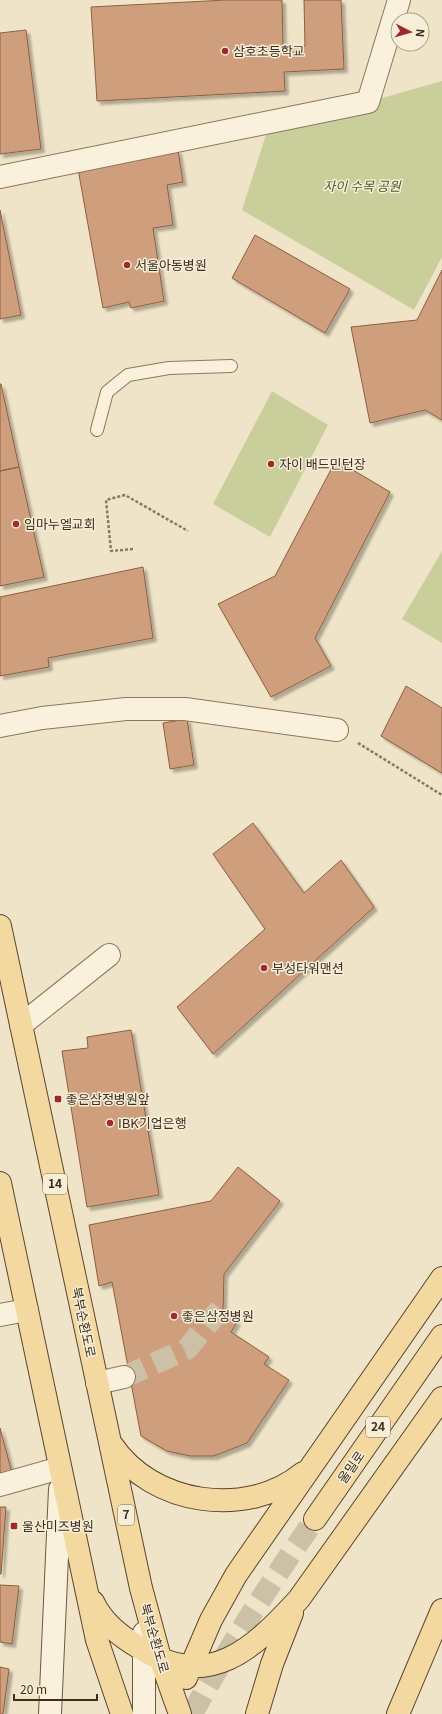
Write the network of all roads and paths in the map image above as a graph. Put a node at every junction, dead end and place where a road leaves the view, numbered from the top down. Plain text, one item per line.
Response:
1 (398, 0) edge
2 (0, 177) edge
3 (231, 366) dead end
4 (97, 430) dead end
5 (188, 531) dead end
6 (132, 549) dead end
7 (0, 726) edge
8 (337, 730) joint
9 (442, 795) edge
10 (0, 926) edge
11 (109, 955) dead end
12 (21, 1026) junction
13 (0, 1183) edge
14 (442, 1278) edge
15 (27, 1310) junction
16 (0, 1315) edge
17 (442, 1336) edge
18 (124, 1377) tunnel mouth
19 (97, 1383) junction
20 (442, 1398) edge
21 (110, 1442) junction
22 (313, 1464) junction
23 (60, 1468) junction
24 (0, 1485) edge
25 (315, 1518) tunnel mouth
26 (86, 1590) junction
27 (299, 1599) junction
28 (442, 1610) edge
29 (152, 1655) junction
30 (189, 1667) junction
31 (178, 1712) edge
32 (50, 1714) edge
33 (122, 1714) edge
34 (144, 1714) edge
35 (257, 1714) edge
36 (398, 1714) edge

1 - 2 street
3 - 4 lane
5 - 6 path
7 - 8 street
8 - 9 path
10 - 12 main road, 북부순환도로 / 14
11 - 12 street
12 - 19 main road, 북부순환도로 / 14
13 - 15 main road
14 - 22 main road
15 - 16 street
15 - 23 main road
17 - 25 main road, 울밀로 / 24
18 - 19 street
19 - 21 main road, 북부순환도로 / 14
20 - 27 main road
21 - 22 main road
21 - 29 main road, 북부순환도로 / 7
22 - 30 main road
23 - 24 street
23 - 26 main road
23 - 32 street
26 - 29 main road
26 - 33 main road
27 - 30 main road
27 - 35 main road
28 - 36 main road
29 - 30 main road
29 - 31 main road, 북부순환도로 / 7
29 - 34 street
30 - 31 main road

